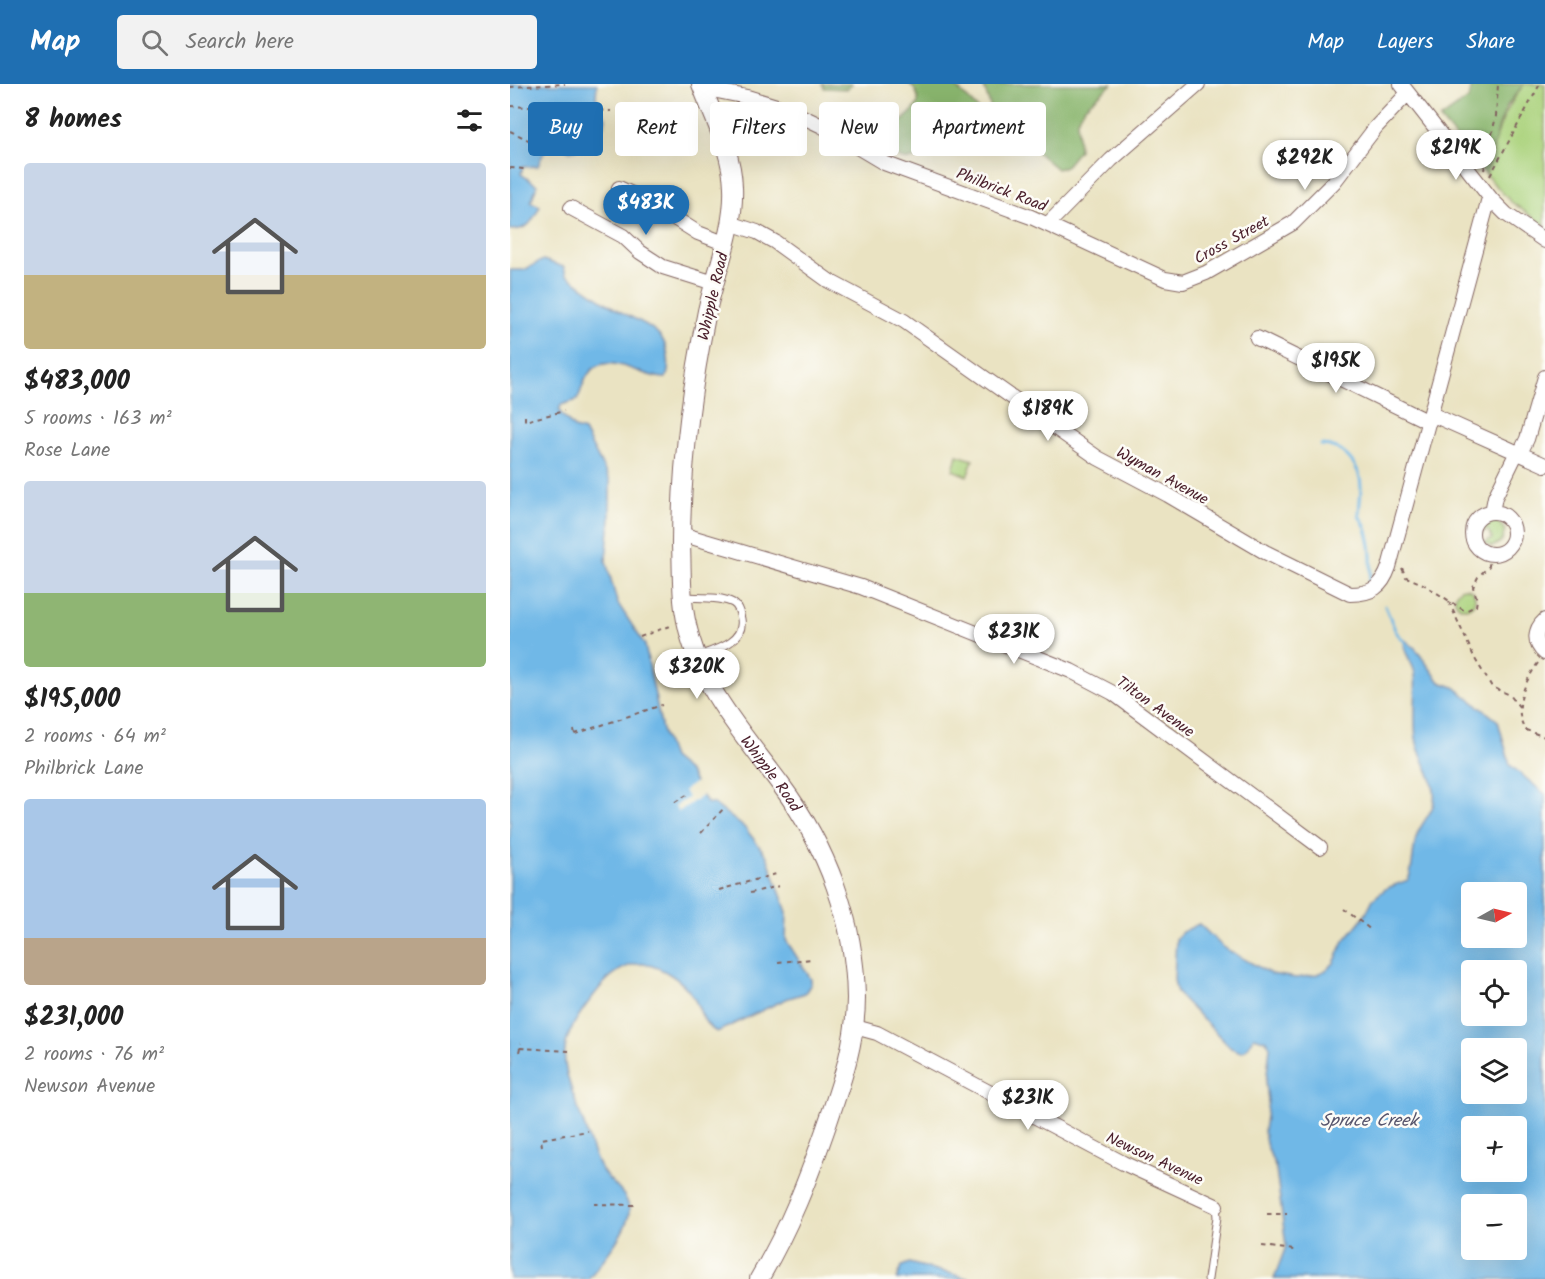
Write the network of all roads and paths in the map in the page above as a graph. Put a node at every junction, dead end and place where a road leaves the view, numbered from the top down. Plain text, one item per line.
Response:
1 (565, 84) edge
2 (1198, 84) edge
3 (1498, 84) edge
4 (1540, 84) edge
5 (701, 86) edge
6 (510, 87) edge
7 (1404, 89) edge
8 (510, 106) edge
9 (611, 111) dead end
10 (510, 131) edge
11 (528, 140) edge
12 (510, 168) edge
13 (525, 169) dead end
14 (1482, 177) dead end
15 (1486, 180) dead end
16 (619, 188) dead end
17 (1489, 198) junction
18 (571, 208) dead end
19 (730, 223) junction
20 (1048, 224) junction
21 (1545, 241) edge
22 (724, 243) junction
23 (1190, 280) joint
24 (714, 283) junction
25 (1257, 338) dead end
26 (1545, 377) edge
27 (564, 411) dead end
28 (525, 416) dead end
29 (1430, 418) junction
30 (1519, 452) junction
31 (1545, 465) edge
32 (1492, 512) junction
33 (681, 534) junction
34 (1395, 546) junction
35 (1490, 553) junction
36 (682, 597) junction
37 (1449, 602) junction
38 (686, 620) junction
39 (1545, 620) edge
40 (640, 637) dead end
41 (1545, 653) edge
42 (697, 656) junction
43 (662, 705) dead end
44 (1520, 708) junction
45 (574, 730) dead end
46 (1545, 737) edge
47 (687, 795) dead end
48 (675, 802) dead end
49 (725, 807) dead end
50 (701, 833) dead end
51 (1320, 847) dead end
52 (776, 874) dead end
53 (779, 886) dead end
54 (719, 890) dead end
55 (750, 893) dead end
56 (1344, 909) dead end
57 (1371, 930) dead end
58 (813, 959) dead end
59 (778, 962) dead end
60 (855, 1028) junction
61 (521, 1043) dead end
62 (520, 1047) junction
63 (569, 1051) dead end
64 (519, 1052) dead end
65 (588, 1131) dead end
66 (542, 1146) dead end
67 (594, 1204) dead end
68 (635, 1205) dead end
69 (1216, 1206) joint
70 (1267, 1214) dead end
71 (1287, 1214) dead end
72 (1262, 1246) dead end
73 (1294, 1250) dead end
74 (759, 1279) edge
75 (1208, 1279) edge

1 - 6 path
2 - 20 street
3 - 14 path
4 - 15 path
5 - 19 main road, Whipple Road
5 - 20 street, Philbrick Road
7 - 17 street
7 - 23 street, Cross Street
8 - 9 path
10 - 11 path
12 - 13 path
16 - 22 street
17 - 21 street
17 - 29 street
18 - 24 street
19 - 22 main road, Whipple Road
19 - 34 street, Wyman Avenue
20 - 23 street, Philbrick Road
22 - 24 main road, Whipple Road
24 - 33 main road, Whipple Road
25 - 29 street
26 - 30 street
27 - 28 path
29 - 30 street
29 - 34 street
30 - 31 street
30 - 32 street
32 - 35 street
32 - 35 street
33 - 36 main road, Whipple Road
33 - 51 street, Tilton Avenue
34 - 37 path
35 - 37 path
36 - 38 main road, Whipple Road
36 - 42 lane
37 - 44 path
38 - 40 path
38 - 42 main road, Whipple Road
39 - 41 street
41 - 44 path
42 - 60 main road, Whipple Road
43 - 45 path
44 - 46 path
47 - 48 path
49 - 50 path
52 - 54 path
53 - 55 path
56 - 57 path
58 - 59 path
60 - 69 street, Newson Avenue
60 - 74 main road, Whipple Road
61 - 62 path
62 - 63 path
62 - 64 path
65 - 66 path
67 - 68 path
69 - 75 lane
70 - 71 path
72 - 73 path

